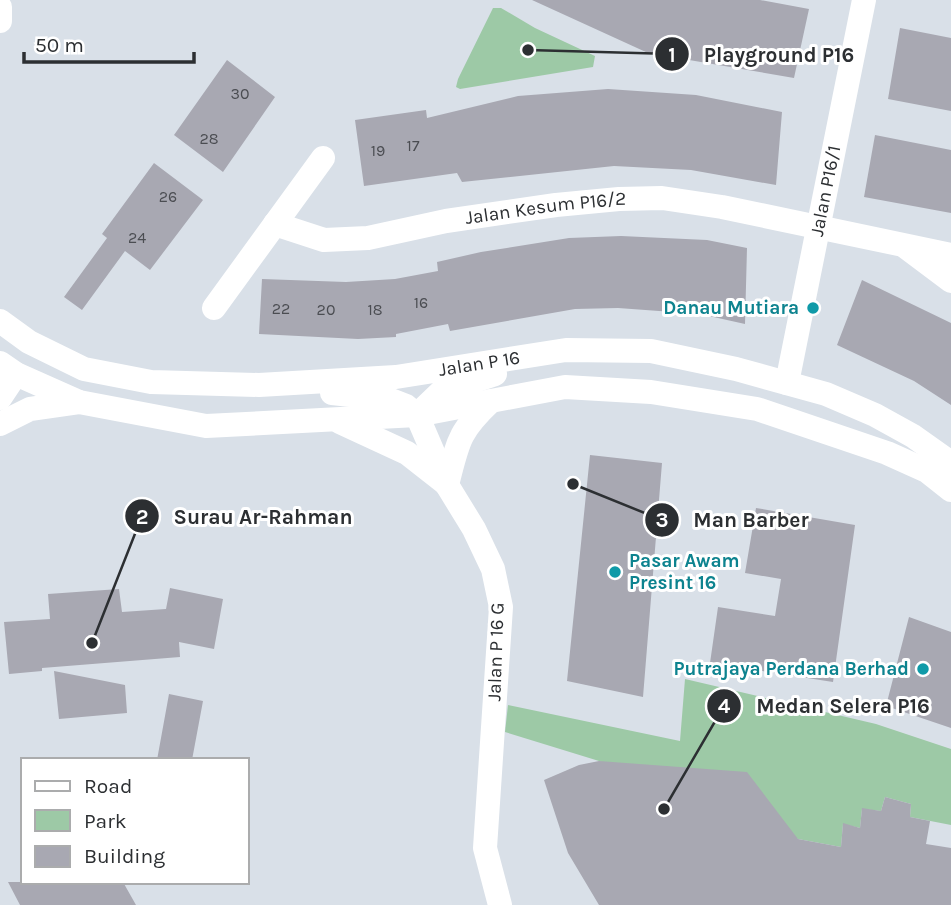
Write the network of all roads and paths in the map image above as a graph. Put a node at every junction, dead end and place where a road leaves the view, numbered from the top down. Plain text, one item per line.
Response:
1 (864, 0) edge
2 (0, 8) edge
3 (0, 21) edge
4 (323, 158) dead end
5 (275, 225) junction
6 (820, 226) junction
7 (901, 243) junction
8 (951, 255) edge
9 (951, 281) edge
10 (214, 309) dead end
11 (0, 321) edge
12 (0, 331) edge
13 (566, 350) junction
14 (8, 368) edge
15 (84, 369) junction
16 (787, 383) junction
17 (260, 385) junction
18 (0, 398) edge
19 (491, 401) junction
20 (79, 402) junction
21 (417, 415) junction
22 (334, 420) junction
23 (0, 425) edge
24 (951, 463) edge
25 (447, 485) junction
26 (951, 490) edge
27 (500, 905) edge

1 - 6 street, Jalan P16/1
2 - 3 street
4 - 5 street
5 - 6 street, Jalan Kesum P16/2
5 - 10 street
6 - 7 street, Jalan Kesum P16/2
6 - 16 street, Jalan P16/1
7 - 8 street, Jalan Kesum P16/2
7 - 9 street
11 - 15 street, Jalan P 16
12 - 14 street
13 - 16 street, Jalan P 16
13 - 17 street, Jalan P 16
13 - 21 street
14 - 15 street
14 - 18 street
14 - 20 street, Jalan P 16
15 - 17 street, Jalan P 16
16 - 24 street, Jalan P 16
17 - 21 street
19 - 21 street, Jalan P 16
19 - 25 street
19 - 26 street, Jalan P 16
20 - 22 street, Jalan P 16
20 - 23 street
21 - 22 street, Jalan P 16
21 - 25 street, Jalan P 16 G
22 - 25 street
25 - 27 street, Jalan P 16 G

